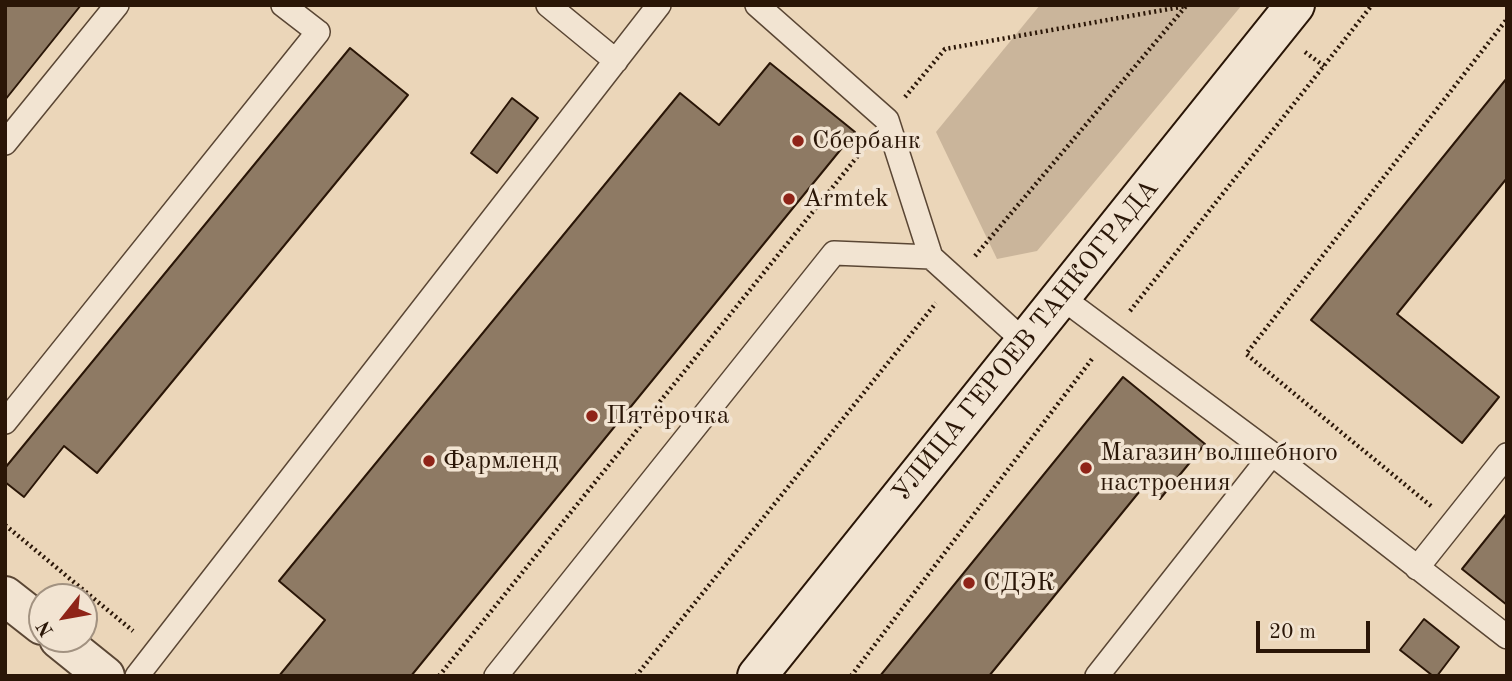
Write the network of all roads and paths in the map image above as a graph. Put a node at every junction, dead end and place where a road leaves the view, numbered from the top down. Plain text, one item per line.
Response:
1 (117, 5) edge
2 (283, 5) edge
3 (548, 5) edge
4 (659, 5) edge
5 (757, 5) edge
6 (1295, 5) edge
7 (1372, 5) edge
8 (1186, 6) edge
9 (1507, 19) edge
10 (616, 61) junction
11 (887, 120) junction
12 (5, 143) edge
13 (931, 257) junction
14 (956, 279) junction
15 (1061, 297) junction
16 (1111, 334) junction
17 (1025, 342) junction
18 (5, 422) edge
19 (1272, 454) junction
20 (1507, 455) edge
21 (1452, 523) junction
22 (5, 525) edge
23 (1417, 568) junction
24 (5, 596) edge
25 (28, 614) edge
26 (1507, 637) edge
27 (157, 650) junction
28 (76, 653) edge
29 (105, 676) edge
30 (137, 676) edge
31 (439, 676) edge
32 (496, 676) edge
33 (636, 676) edge
34 (757, 676) edge
35 (851, 676) edge
36 (1097, 676) edge

1 - 12 lane
2 - 18 lane
3 - 10 lane
4 - 10 lane
5 - 11 lane
6 - 15 main road, УЛИЦА ГЕРОЕВ ТАНКОГРАДА
7 - 16 path
8 - 11 path
8 - 14 path
9 - 21 path
10 - 27 lane
11 - 13 lane
11 - 31 path
13 - 14 lane
13 - 32 lane
14 - 17 lane
14 - 33 path
15 - 16 lane
15 - 17 main road, УЛИЦА ГЕРОЕВ ТАНКОГРАДА
16 - 19 lane
16 - 35 path
17 - 34 main road, УЛИЦА ГЕРОЕВ ТАНКОГРАДА
19 - 23 lane
19 - 36 lane
20 - 21 lane
21 - 23 lane
22 - 27 path
23 - 26 lane
24 - 25 main road
27 - 30 lane
28 - 29 main road

